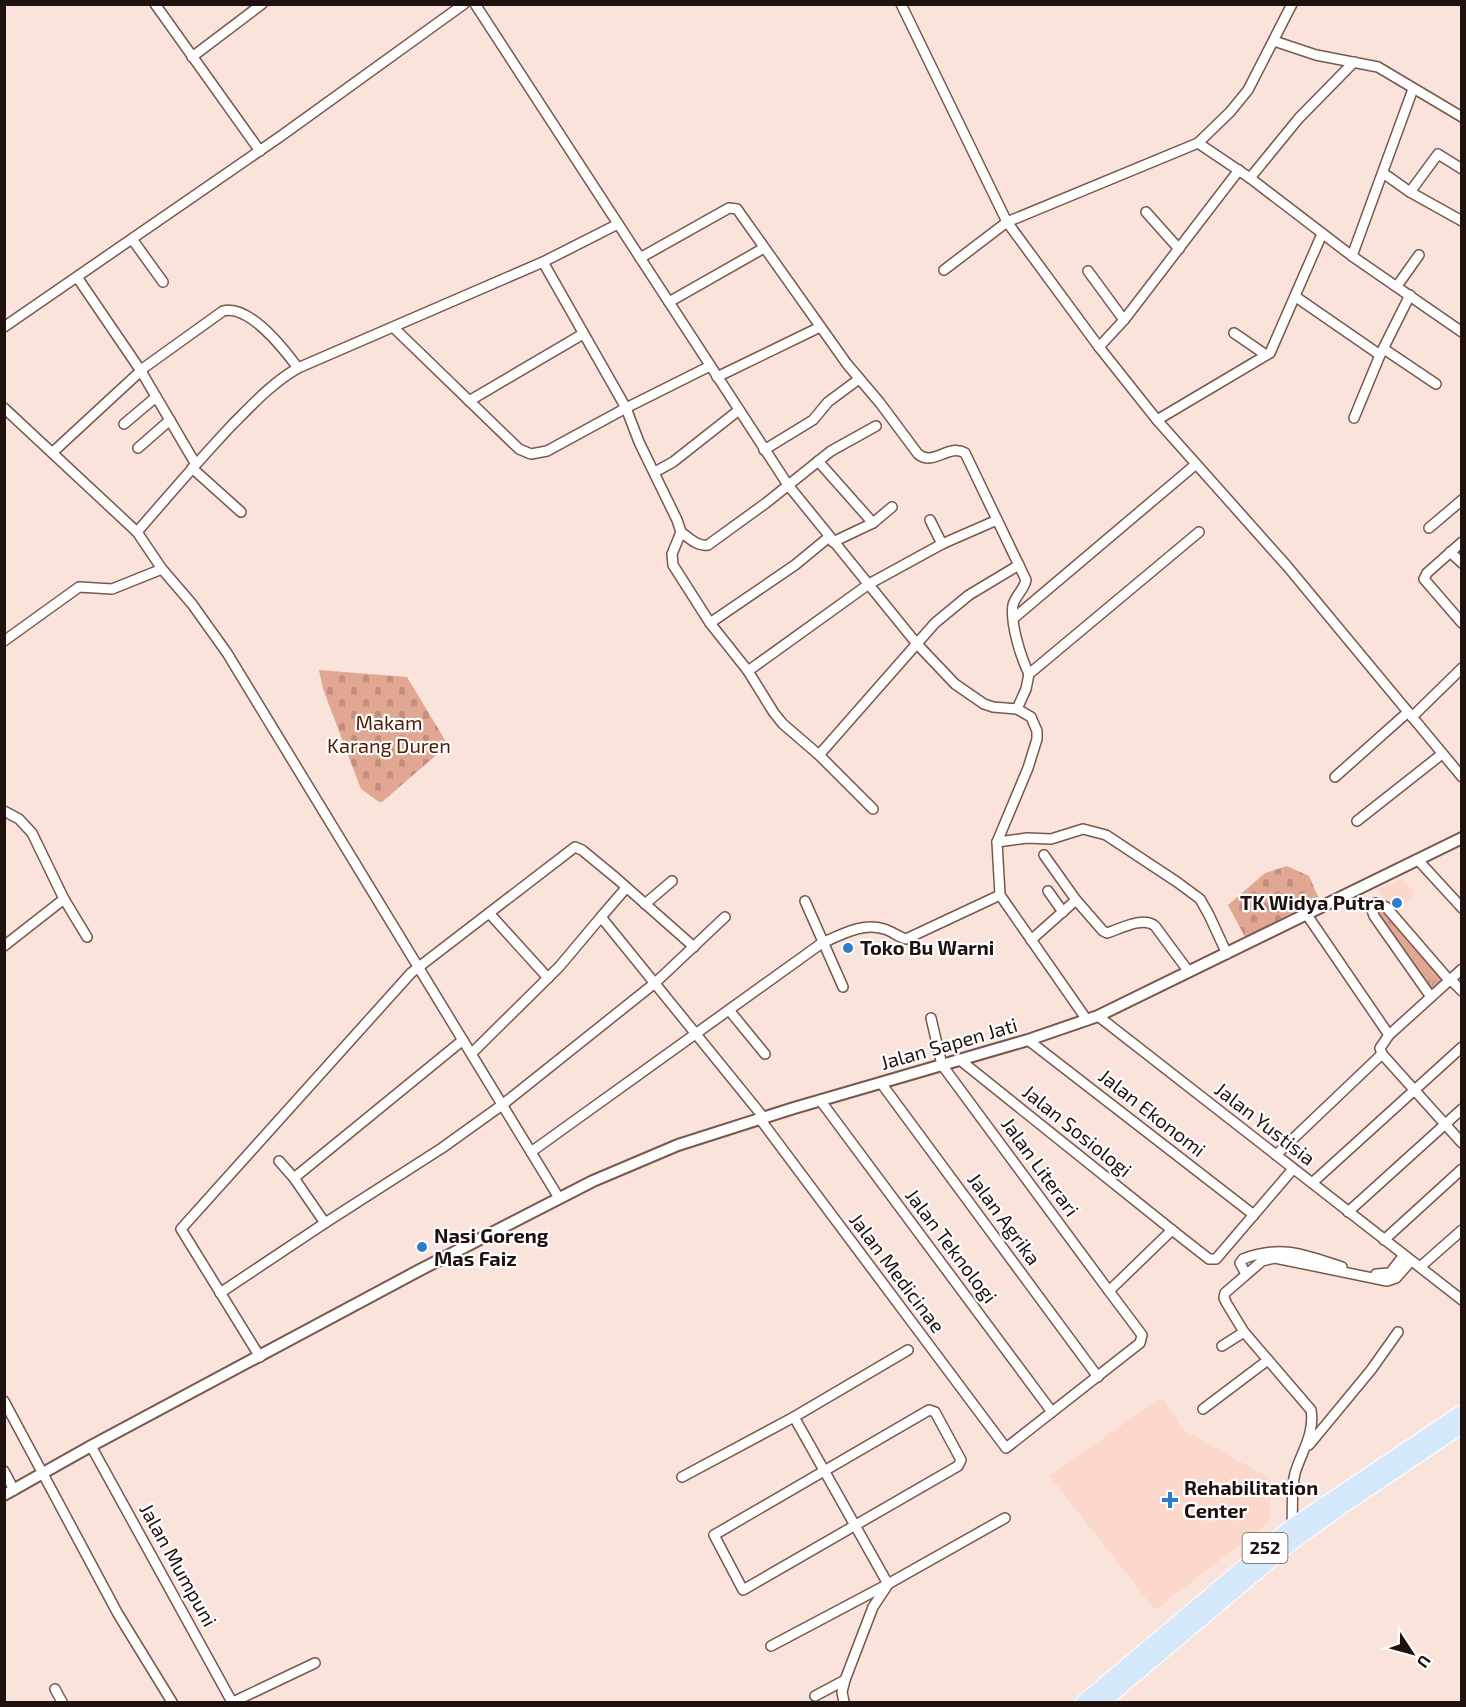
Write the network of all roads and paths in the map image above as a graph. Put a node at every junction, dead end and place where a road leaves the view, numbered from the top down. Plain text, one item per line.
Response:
1 (155, 4) edge
2 (262, 4) edge
3 (464, 4) edge
4 (475, 4) edge
5 (901, 4) edge
6 (1292, 4) edge
7 (1274, 41) junction
8 (192, 57) junction
9 (1354, 62) junction
10 (1413, 89) junction
11 (1461, 117) edge
12 (1198, 143) junction
13 (260, 151) junction
14 (1461, 169) edge
15 (1239, 170) junction
16 (1383, 173) junction
17 (1250, 178) junction
18 (1410, 192) junction
19 (1146, 212) dead end
20 (1461, 220) edge
21 (1007, 222) junction
22 (618, 224) junction
23 (1322, 234) junction
24 (132, 239) junction
25 (764, 248) junction
26 (1179, 249) junction
27 (1419, 255) dead end
28 (1352, 256) junction
29 (640, 258) junction
30 (543, 262) junction
31 (944, 270) dead end
32 (1088, 271) dead end
33 (78, 277) junction
34 (163, 282) dead end
35 (1397, 286) junction
36 (1410, 295) junction
37 (1296, 297) junction
38 (669, 302) junction
39 (1124, 320) junction
40 (4, 327) edge
41 (820, 327) junction
42 (394, 328) junction
43 (1461, 332) edge
44 (1234, 333) dead end
45 (583, 334) junction
46 (1099, 347) junction
47 (1382, 352) junction
48 (1266, 356) junction
49 (710, 366) junction
50 (298, 368) junction
51 (141, 371) junction
52 (717, 377) junction
53 (860, 379) junction
54 (1436, 384) dead end
55 (156, 397) junction
56 (469, 401) junction
57 (4, 408) edge
58 (626, 408) junction
59 (739, 410) junction
60 (1354, 418) dead end
61 (170, 420) junction
62 (1157, 420) junction
63 (124, 423) dead end
64 (876, 426) dead end
65 (138, 448) dead end
66 (764, 450) junction
67 (53, 452) junction
68 (818, 461) junction
69 (194, 465) junction
70 (1195, 465) junction
71 (655, 472) junction
72 (788, 485) junction
73 (1461, 500) edge
74 (892, 507) dead end
75 (241, 512) dead end
76 (930, 520) dead end
77 (997, 520) junction
78 (873, 523) junction
79 (1429, 528) dead end
80 (137, 532) junction
81 (681, 532) junction
82 (1198, 532) dead end
83 (831, 540) junction
84 (1461, 542) edge
85 (942, 544) junction
86 (1450, 552) junction
87 (1461, 562) edge
88 (1019, 565) junction
89 (162, 569) junction
90 (869, 584) junction
91 (1014, 618) junction
92 (1461, 622) edge
93 (710, 623) junction
94 (4, 641) edge
95 (916, 644) junction
96 (1461, 668) edge
97 (748, 671) junction
98 (1029, 674) junction
99 (1017, 709) junction
100 (1410, 714) junction
101 (1442, 754) junction
102 (819, 755) junction
103 (1335, 777) dead end
104 (1461, 777) edge
105 (873, 809) dead end
106 (4, 811) edge
107 (1357, 821) dead end
108 (1461, 838) edge
109 (997, 842) junction
110 (1044, 855) dead end
111 (1418, 860) junction
112 (672, 881) dead end
113 (627, 888) junction
114 (1048, 891) dead end
115 (1000, 895) junction
116 (64, 899) junction
117 (1076, 900) junction
118 (805, 901) dead end
119 (645, 904) junction
120 (1461, 908) edge
121 (1063, 912) junction
122 (489, 913) junction
123 (1307, 915) junction
124 (601, 917) junction
125 (725, 917) dead end
126 (87, 937) dead end
127 (1031, 940) junction
128 (822, 943) junction
129 (4, 946) edge
130 (694, 946) junction
131 (1227, 954) junction
132 (418, 968) junction
133 (1461, 969) edge
134 (1189, 972) junction
135 (548, 978) junction
136 (1450, 979) junction
137 (655, 983) junction
138 (843, 987) dead end
139 (1461, 991) edge
140 (1431, 997) junction
141 (729, 1010) junction
142 (931, 1018) dead end
143 (1093, 1018) junction
144 (696, 1034) junction
145 (1389, 1035) junction
146 (463, 1040) junction
147 (1028, 1040) junction
148 (1461, 1047) edge
149 (472, 1053) junction
150 (765, 1054) dead end
151 (1382, 1054) junction
152 (960, 1060) junction
153 (942, 1065) junction
154 (881, 1083) junction
155 (1414, 1090) junction
156 (820, 1100) junction
157 (502, 1105) junction
158 (1461, 1109) edge
159 (762, 1118) junction
160 (1445, 1124) junction
161 (1461, 1143) edge
162 (531, 1152) junction
163 (1276, 1155) junction
164 (279, 1161) dead end
165 (1293, 1169) junction
166 (1461, 1169) edge
167 (294, 1178) junction
168 (1312, 1184) junction
169 (559, 1198) junction
170 (1348, 1212) junction
171 (1254, 1215) junction
172 (325, 1223) junction
173 (1172, 1230) junction
174 (1461, 1230) edge
175 (1384, 1240) junction
176 (1408, 1258) junction
177 (1420, 1268) junction
178 (1244, 1270) junction
179 (1109, 1291) junction
180 (220, 1293) junction
181 (1461, 1300) edge
182 (1244, 1332) junction
183 (1398, 1332) dead end
184 (1222, 1346) dead end
185 (908, 1350) dead end
186 (260, 1357) junction
187 (1268, 1360) junction
188 (1098, 1377) junction
189 (4, 1401) edge
190 (1203, 1409) dead end
191 (1052, 1412) junction
192 (1461, 1412) edge
193 (794, 1417) junction
194 (1461, 1426) edge
195 (91, 1446) junction
196 (1302, 1454) junction
197 (4, 1471) edge
198 (824, 1471) junction
199 (44, 1474) junction
200 (682, 1477) dead end
201 (9, 1493) edge
202 (1005, 1518) dead end
203 (855, 1524) junction
204 (1293, 1526) junction
205 (888, 1584) junction
206 (771, 1646) dead end
207 (315, 1663) dead end
208 (845, 1680) junction
209 (55, 1689) dead end
210 (814, 1696) dead end
211 (62, 1702) edge
212 (172, 1702) edge
213 (232, 1702) edge
214 (843, 1702) edge
215 (1083, 1702) edge
216 (1103, 1702) edge

1 - 8 street
2 - 8 street
3 - 13 street
4 - 22 street
5 - 21 street
6 - 7 street
7 - 9 street
7 - 12 street
8 - 13 street
9 - 10 street
9 - 17 street
10 - 11 street
10 - 16 street
12 - 15 street
12 - 21 street
13 - 24 street
14 - 18 street
15 - 17 street
15 - 26 street
16 - 18 street
16 - 28 street
17 - 23 street
18 - 20 street
19 - 26 street
21 - 31 street
21 - 46 street
22 - 29 street
22 - 30 street
23 - 28 street
23 - 37 street
24 - 33 street
24 - 34 street
25 - 29 street
25 - 38 street
25 - 41 street
26 - 39 street
27 - 35 street
28 - 35 street
29 - 38 street
30 - 42 street
30 - 45 street
32 - 39 street
33 - 40 street
33 - 51 street
35 - 36 street
36 - 43 street
36 - 47 street
37 - 47 street
37 - 48 street
38 - 49 street
39 - 46 street
41 - 52 street
41 - 53 street
42 - 50 street
42 - 56 street
44 - 48 street
45 - 56 street
45 - 58 street
46 - 62 street
47 - 54 street
47 - 60 street
48 - 62 street
49 - 52 street
49 - 58 street
50 - 51 street
50 - 69 street
51 - 55 street
51 - 67 street
52 - 59 street
53 - 66 street
53 - 77 street
55 - 61 street
55 - 63 street
56 - 58 street
57 - 67 street
58 - 71 street
59 - 66 street
59 - 71 street
61 - 65 street
61 - 69 street
62 - 70 street
64 - 68 street
66 - 72 street
67 - 80 street
68 - 72 street
68 - 78 street
69 - 75 street
69 - 80 street
70 - 91 street
70 - 100 street
71 - 81 street
72 - 81 street
72 - 83 street
73 - 79 street
74 - 78 street
76 - 85 street
77 - 85 street
77 - 88 street
78 - 83 street
80 - 89 street
81 - 93 street
82 - 98 street
83 - 90 street
83 - 93 street
84 - 86 street
85 - 90 street
86 - 87 street
86 - 92 street
88 - 91 street
88 - 95 street
89 - 94 street
89 - 132 street
90 - 95 street
90 - 97 street
91 - 98 street
93 - 97 street
95 - 99 street
95 - 102 street
96 - 100 street
97 - 102 street
98 - 99 street
99 - 109 street
100 - 101 street
100 - 103 street
101 - 104 street
101 - 107 street
102 - 105 street
106 - 116 street
108 - 111 street, Jalan Sapen Jati
109 - 115 street
109 - 131 street
110 - 117 street
111 - 120 street
111 - 123 street, Jalan Sapen Jati
112 - 119 street
113 - 119 street
113 - 122 street
113 - 124 street
114 - 121 street
115 - 127 street, Jalan Yustisia
115 - 128 street
116 - 126 street
116 - 129 street
117 - 121 street
117 - 134 street
118 - 128 street
119 - 130 street
121 - 127 street
122 - 132 street
122 - 135 street
123 - 131 street, Jalan Sapen Jati
123 - 145 street
124 - 135 street
124 - 137 street, Jalan Medicinae
125 - 130 street
127 - 143 street, Jalan Yustisia
128 - 138 street
128 - 141 street
130 - 137 street
131 - 134 street, Jalan Sapen Jati
132 - 146 street
132 - 180 street
133 - 136 street
134 - 143 street, Jalan Sapen Jati
135 - 149 street
136 - 139 street
136 - 140 street
136 - 140 street
137 - 144 street, Jalan Medicinae
137 - 157 street
140 - 145 street
141 - 144 street
141 - 150 street
142 - 153 street
143 - 147 street, Jalan Sapen Jati
143 - 163 street, Jalan Yustisia
144 - 159 street, Jalan Medicinae
144 - 162 street
145 - 151 street
146 - 149 street
146 - 167 street
147 - 152 street, Jalan Sapen Jati
147 - 171 street, Jalan Ekonomi
148 - 155 street
149 - 157 street
151 - 155 street
151 - 163 street
152 - 153 street, Jalan Sapen Jati
152 - 173 street, Jalan Sosiologi
153 - 154 street, Jalan Sapen Jati
153 - 179 street, Jalan Literari
154 - 156 street, Jalan Sapen Jati
154 - 188 street, Jalan Agrika
155 - 160 street
155 - 168 street
156 - 159 street, Jalan Sapen Jati
156 - 191 street, Jalan Teknologi
157 - 162 street
157 - 172 street
158 - 160 street
159 - 169 street, Jalan Sapen Jati
159 - 191 street, Jalan Medicinae
160 - 161 street
160 - 170 street
162 - 169 street
163 - 165 street, Jalan Yustisia
164 - 167 street
165 - 168 street, Jalan Yustisia
165 - 171 street
166 - 175 street
167 - 172 street
168 - 170 street, Jalan Yustisia
169 - 186 street, Jalan Sapen Jati
170 - 175 street, Jalan Yustisia
171 - 173 street, Jalan Sosiologi
172 - 180 street
173 - 179 street
174 - 177 street
175 - 176 street, Jalan Yustisia
176 - 177 street, Jalan Yustisia
176 - 178 street
176 - 178 street
177 - 181 street, Jalan Yustisia
178 - 182 street
179 - 188 street, Jalan Literari
180 - 186 street
182 - 184 street
182 - 187 street
183 - 196 street
185 - 193 street
186 - 195 street, Jalan Sapen Jati
187 - 190 street
187 - 196 street
188 - 191 street
189 - 199 street
192 - 204 main road, 252
193 - 198 street
193 - 200 street
194 - 216 main road, 252
195 - 199 street, Jalan Sapen Jati
195 - 213 street, Jalan Mumpuni
196 - 204 street
197 - 201 street
198 - 203 street
198 - 203 street
198 - 203 street
199 - 201 street, Jalan Sapen Jati
199 - 212 street
202 - 205 street
203 - 205 street
204 - 215 main road, 252
205 - 206 street
205 - 208 street
207 - 213 street
208 - 210 street
208 - 214 street
209 - 211 street

